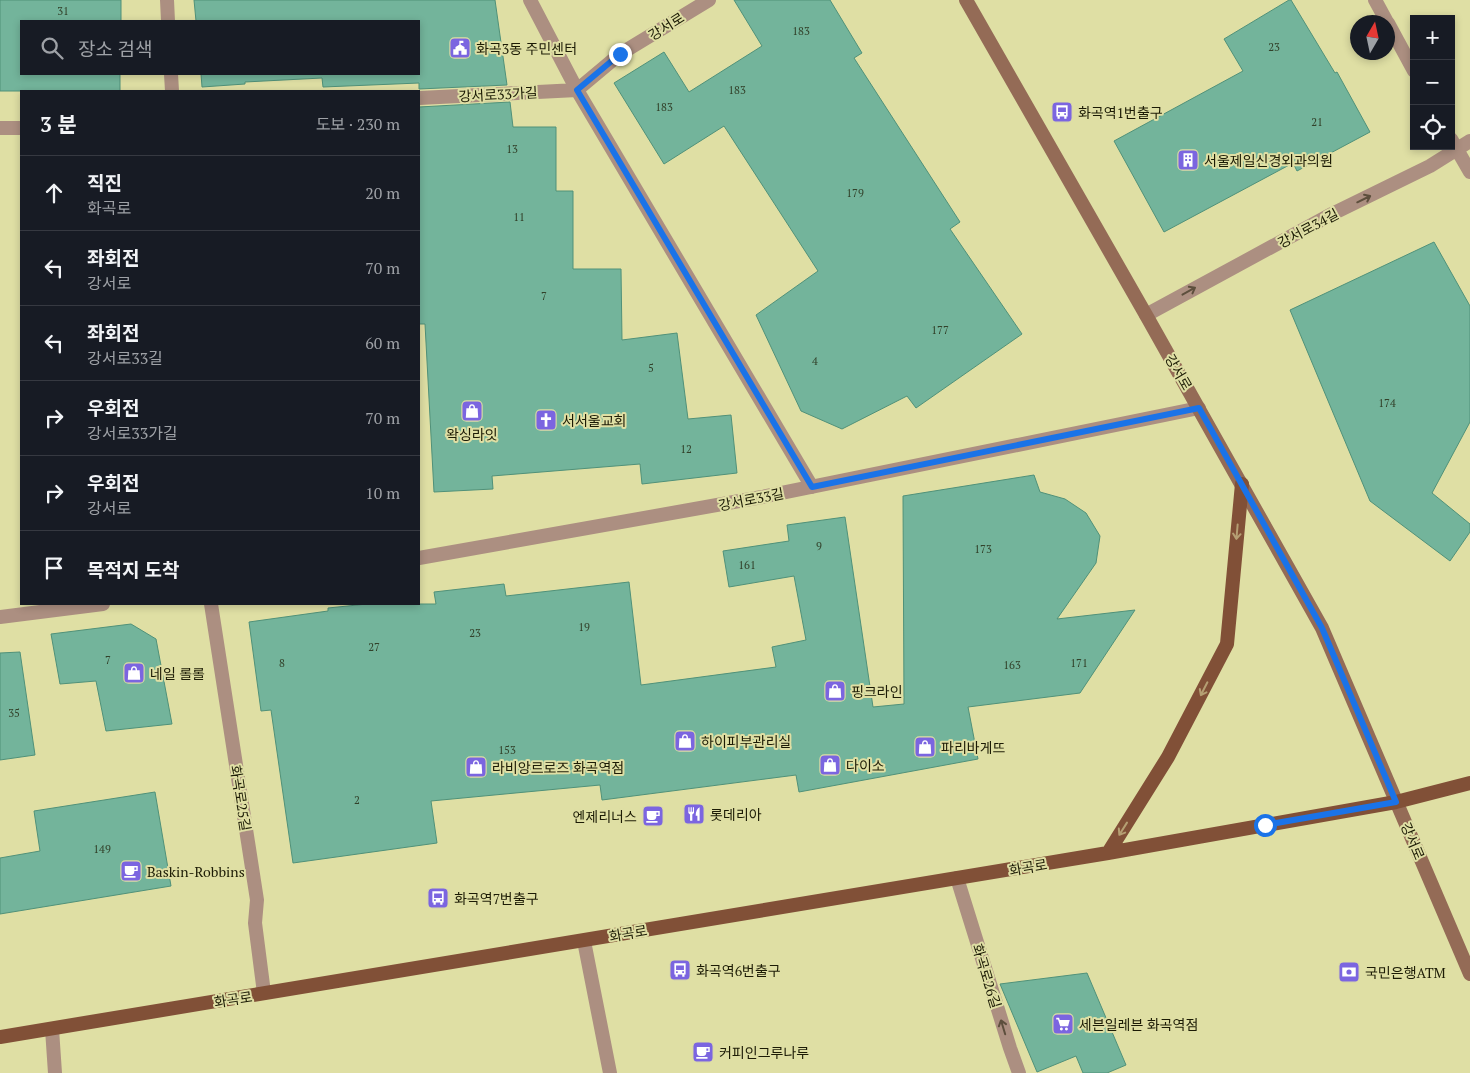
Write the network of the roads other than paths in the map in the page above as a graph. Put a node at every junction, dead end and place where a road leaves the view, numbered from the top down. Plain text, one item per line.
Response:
1 (167, 0) edge
2 (530, 0) edge
3 (709, 0) edge
4 (966, 0) edge
5 (1375, 0) edge
6 (1383, 15) edge
7 (168, 20) edge
8 (1395, 37) edge
9 (1410, 64) edge
10 (171, 75) edge
11 (172, 90) edge
12 (577, 90) junction
13 (420, 98) edge
14 (0, 128) edge
15 (20, 128) edge
16 (1470, 141) edge
17 (1455, 144) edge
18 (1455, 146) edge
19 (1447, 150) edge
20 (1470, 172) edge
21 (1146, 315) junction
22 (1199, 408) junction
23 (1242, 484) junction
24 (812, 487) junction
25 (420, 558) edge
26 (95, 605) edge
27 (210, 605) edge
28 (0, 617) edge
29 (1470, 783) edge
30 (1396, 802) junction
31 (1108, 853) junction
32 (957, 878) junction
33 (584, 941) junction
34 (1470, 974) edge
35 (264, 993) junction
36 (52, 1029) junction
37 (0, 1037) edge
38 (55, 1073) edge
39 (610, 1073) edge
40 (1019, 1073) edge

1 - 7 street
2 - 12 street
3 - 12 street, 강서로
4 - 21 main road, 강서로
5 - 6 street
8 - 9 street
10 - 11 street
12 - 13 street, 강서로33가길
12 - 24 street
14 - 15 street
16 - 17 street, 강서로34길
18 - 20 street
21 -> 19 street, 강서로34길
21 - 22 main road, 강서로
22 - 23 main road, 강서로
22 - 24 street, 강서로33길
23 - 30 main road, 강서로
23 -> 31 main road
24 - 25 street, 강서로33길
26 - 28 street
27 - 35 street, 화곡로25길
29 - 30 main road, 화곡로
30 - 31 main road, 화곡로
30 - 34 main road, 강서로
31 - 32 main road, 화곡로
32 - 33 main road, 화곡로
40 -> 32 street, 화곡로26길
33 - 35 main road, 화곡로
33 - 39 street
35 - 36 main road, 화곡로
36 - 37 main road, 화곡로
36 - 38 street

